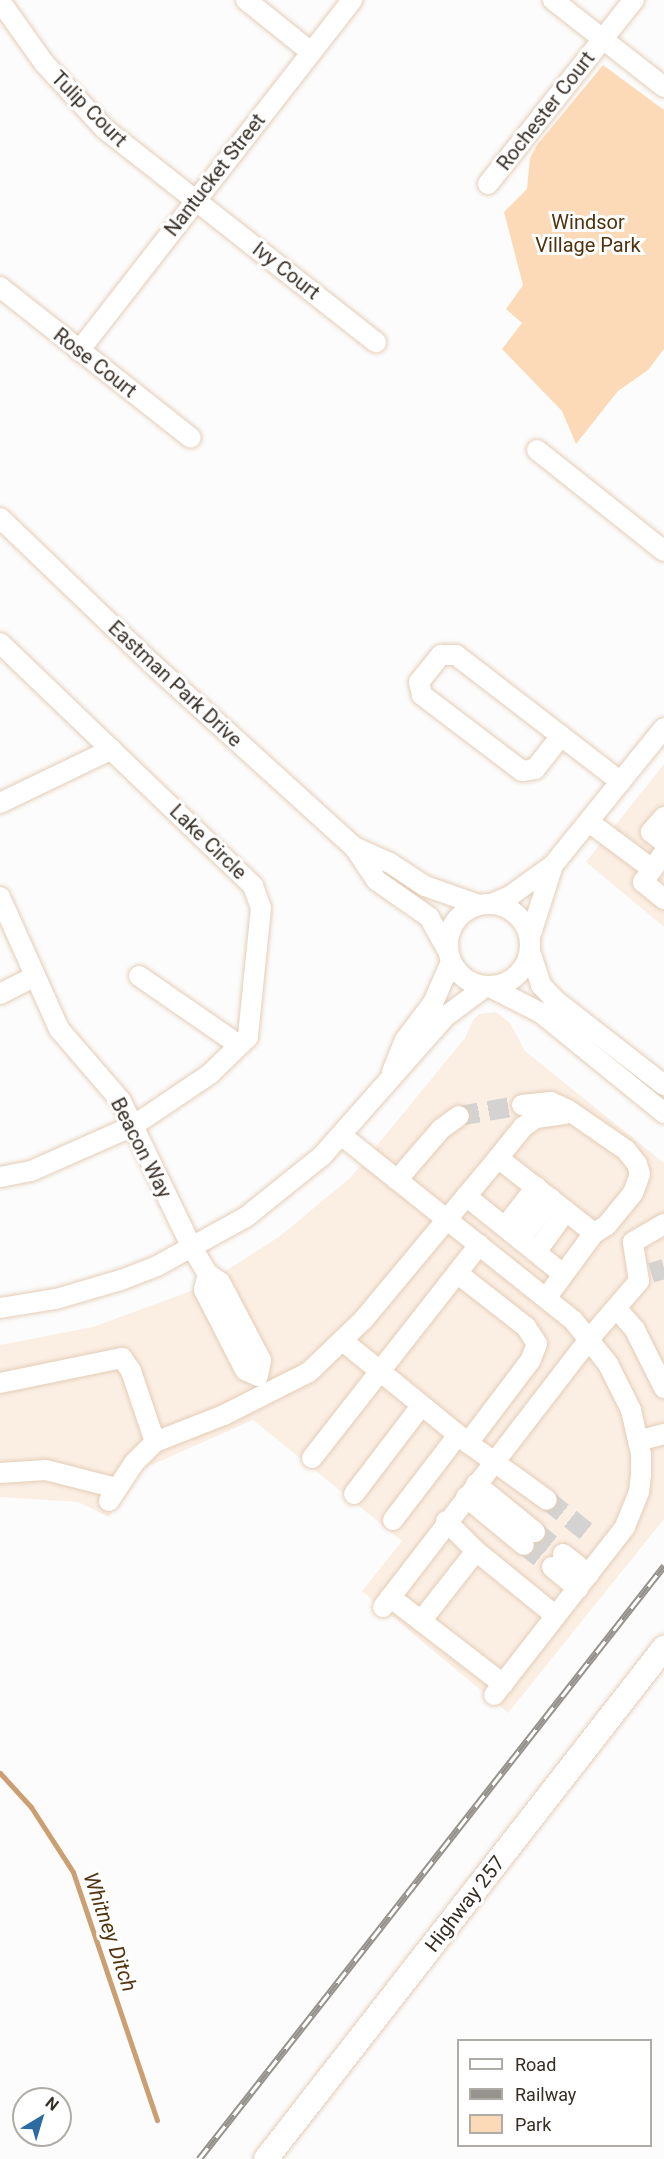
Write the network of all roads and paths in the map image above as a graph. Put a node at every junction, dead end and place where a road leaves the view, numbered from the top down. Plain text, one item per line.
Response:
1 (246, 0) edge
2 (352, 0) edge
3 (553, 0) edge
4 (634, 0) edge
5 (0, 1) edge
6 (603, 39) junction
7 (311, 52) junction
8 (664, 87) edge
9 (489, 184) dead end
10 (195, 200) junction
11 (0, 287) edge
12 (376, 342) dead end
13 (79, 351) junction
14 (191, 438) dead end
15 (537, 450) dead end
16 (0, 518) edge
17 (664, 551) edge
18 (0, 642) edge
19 (664, 728) edge
20 (561, 736) junction
21 (112, 749) junction
22 (621, 782) junction
23 (0, 803) edge
24 (664, 817) edge
25 (589, 822) junction
26 (664, 842) edge
27 (354, 847) junction
28 (664, 853) edge
29 (553, 865) junction
30 (652, 869) junction
31 (0, 897) edge
32 (664, 899) edge
33 (485, 904) junction
34 (530, 944) junction
35 (449, 956) junction
36 (35, 976) junction
37 (139, 976) dead end
38 (487, 987) junction
39 (0, 994) edge
40 (239, 1045) junction
41 (389, 1077) junction
42 (662, 1081) edge
43 (522, 1105) tunnel mouth
44 (664, 1113) edge
45 (575, 1114) junction
46 (459, 1116) tunnel mouth
47 (133, 1126) junction
48 (341, 1135) junction
49 (498, 1158) junction
50 (0, 1177) edge
51 (397, 1180) junction
52 (543, 1193) junction
53 (466, 1196) junction
54 (566, 1211) junction
55 (446, 1219) junction
56 (664, 1224) edge
57 (512, 1233) junction
58 (594, 1233) junction
59 (479, 1245) junction
60 (190, 1246) junction
61 (536, 1252) junction
62 (457, 1273) junction
63 (563, 1274) junction
64 (546, 1298) junction
65 (0, 1308) edge
66 (617, 1309) junction
67 (590, 1338) junction
68 (343, 1341) junction
69 (380, 1372) junction
70 (0, 1383) edge
71 (664, 1388) edge
72 (267, 1395) junction
73 (422, 1407) junction
74 (664, 1434) edge
75 (463, 1439) junction
76 (638, 1441) junction
77 (155, 1442) junction
78 (312, 1458) dead end
79 (494, 1461) junction
80 (0, 1473) edge
81 (471, 1490) junction
82 (354, 1494) dead end
83 (547, 1500) tunnel mouth
84 (393, 1521) dead end
85 (446, 1521) junction
86 (530, 1538) tunnel mouth
87 (476, 1551) junction
88 (557, 1561) tunnel mouth
89 (583, 1582) junction
90 (556, 1616) junction
91 (421, 1621) junction
92 (664, 1648) edge
93 (266, 2159) edge

1 - 7 street
2 - 7 street, Nantucket Street
3 - 6 street
4 - 6 street, Rochester Court
5 - 10 street, Tulip Court
6 - 8 street
6 - 9 street, Rochester Court
7 - 10 street, Nantucket Street
10 - 12 street, Ivy Court
10 - 13 street, Nantucket Street
11 - 13 street, Rose Court
13 - 14 street, Rose Court
15 - 17 street
16 - 27 street, Eastman Park Drive
18 - 21 street, Lake Circle
19 - 22 street
20 - 20 street
20 - 22 street
21 - 23 street
21 - 40 street, Lake Circle
22 - 25 street
24 - 26 street
25 - 29 street
25 - 30 street
27 - 33 street, Eastman Park Drive
27 - 35 street, Eastman Park Drive
28 - 30 street
29 - 33 street
29 - 34 street
30 - 32 street
31 - 36 street, Beacon Way
33 - 34 street
33 - 35 street
34 - 38 street
34 - 42 street
35 - 38 street
35 - 41 street
36 - 39 street
36 - 47 street, Beacon Way
37 - 40 street
38 - 41 street
38 - 44 street
40 - 47 street, Lake Circle
41 - 48 street
43 - 45 street
45 - 49 street
45 - 58 street
46 - 51 street
47 - 50 street, Lake Circle
47 - 60 street, Beacon Way
48 - 51 street
48 - 60 street
49 - 52 street
49 - 53 street
51 - 55 street
52 - 54 street
52 - 57 street
53 - 55 street
53 - 57 street
54 - 58 street
54 - 61 street
55 - 59 street
55 - 68 street
56 - 66 street
57 - 61 street
58 - 63 street
59 - 62 street
59 - 64 street
60 - 65 street
60 - 72 street, Beacon Way
61 - 63 street
62 - 69 street
62 - 75 street
63 - 64 street
64 - 67 street
66 - 67 street
66 - 71 street
67 - 76 street
67 - 79 street
68 - 69 street
68 - 72 street
69 - 73 street
69 - 78 street
70 - 77 street
72 - 77 street
73 - 75 street
73 - 82 street
74 - 76 street
75 - 79 street
75 - 84 street
76 - 89 street
77 - 80 street
79 - 81 street
79 - 83 street
81 - 85 street
81 - 86 street
85 - 87 street
85 - 91 street
87 - 90 street
87 - 91 street
88 - 89 street
89 - 90 street
90 - 91 street
92 - 93 main road, Highway 257

